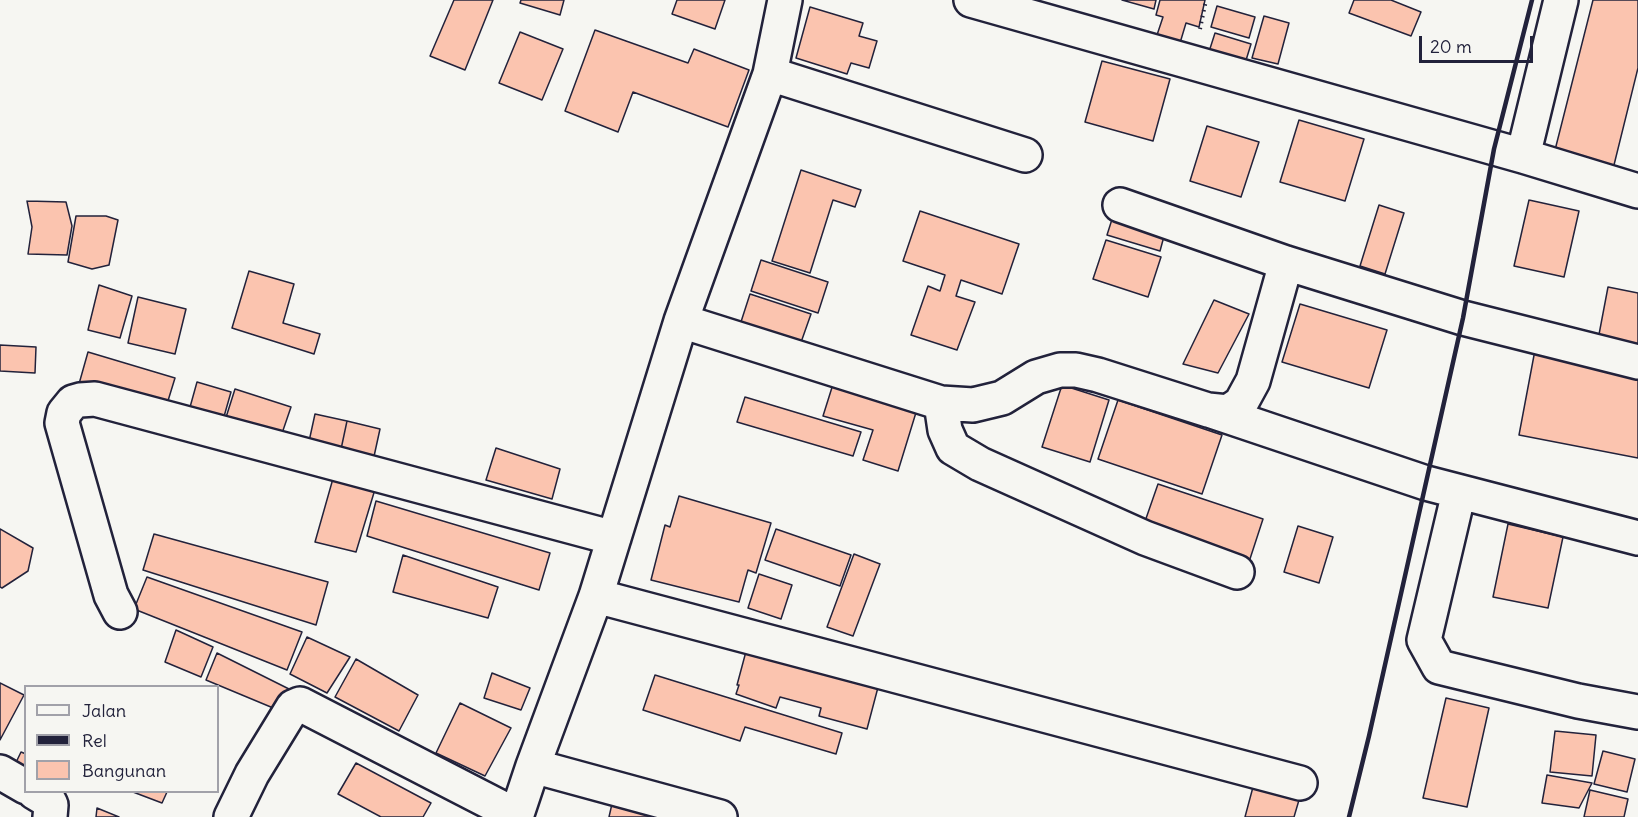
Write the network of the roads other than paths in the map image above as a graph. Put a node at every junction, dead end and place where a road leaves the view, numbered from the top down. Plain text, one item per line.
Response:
1 (785, 0) edge
2 (971, 0) edge
3 (1561, 0) edge
4 (770, 74) junction
5 (1025, 155) dead end
6 (1523, 156) junction
7 (1638, 191) edge
8 (1120, 205) dead end
9 (1286, 263) junction
10 (681, 321) junction
11 (1638, 362) edge
12 (941, 403) junction
13 (1208, 410) junction
14 (1460, 492) junction
15 (614, 538) junction
16 (1638, 538) edge
17 (1238, 572) dead end
18 (596, 596) junction
19 (120, 612) dead end
20 (1638, 712) edge
21 (533, 766) junction
22 (0, 772) edge
23 (1300, 783) dead end
24 (24, 786) edge
25 (36, 793) edge
26 (50, 817) edge
27 (231, 817) edge
28 (517, 817) edge
29 (720, 817) edge

1 - 4 street
2 - 6 street
3 - 6 street
4 - 5 street
4 - 10 street
6 - 7 street
8 - 9 street
9 - 11 street
9 - 13 street
10 - 12 street
10 - 15 street
12 - 13 street
12 - 17 street
13 - 14 street
14 - 16 street
14 - 20 street
15 - 18 street
15 - 19 street
18 - 21 street
18 - 23 street
21 - 28 street
21 - 29 street
22 - 24 street
25 - 26 street
27 - 28 street

